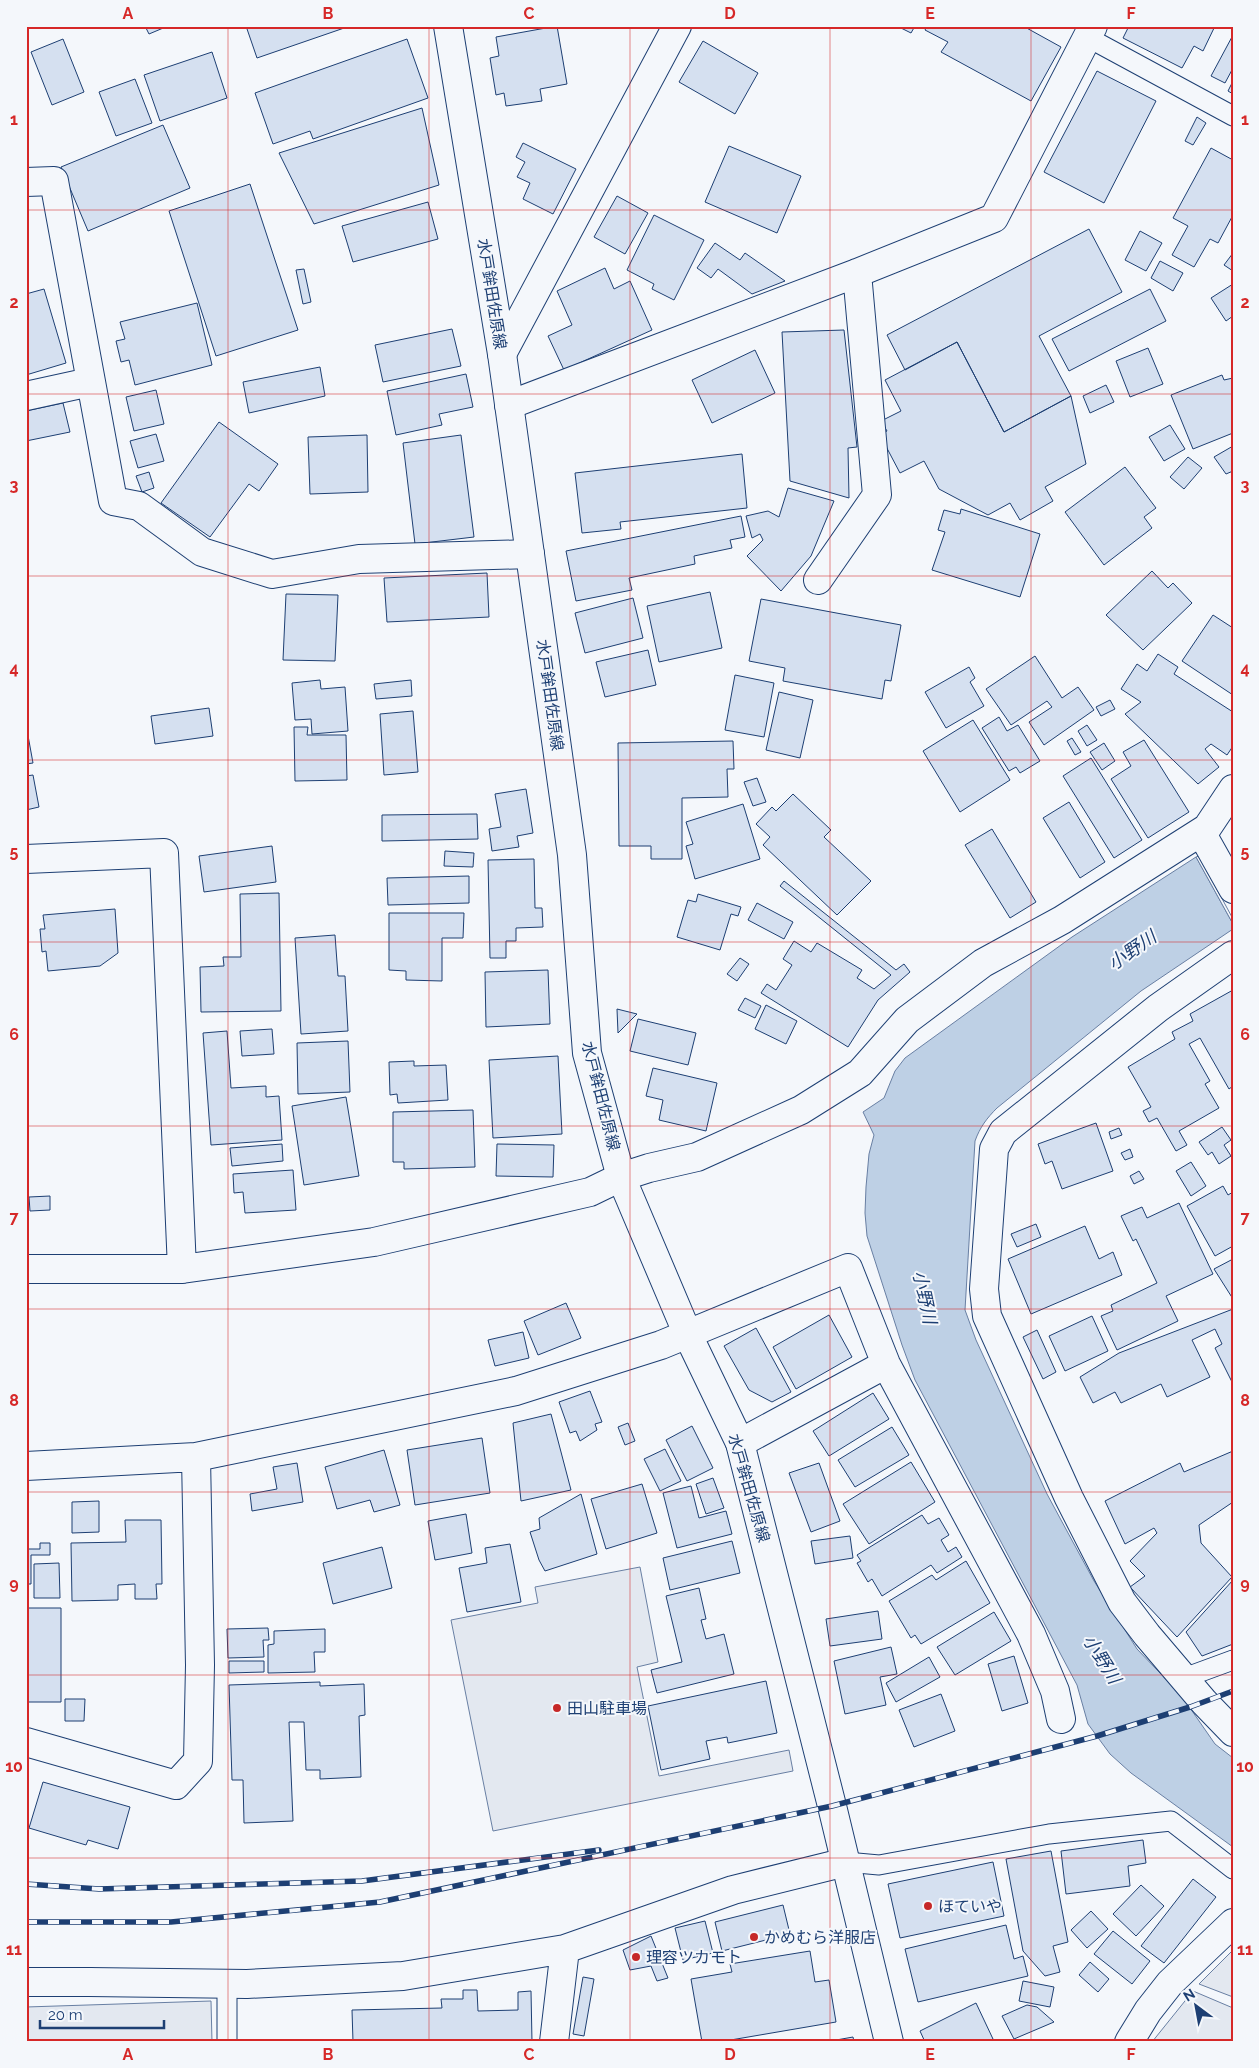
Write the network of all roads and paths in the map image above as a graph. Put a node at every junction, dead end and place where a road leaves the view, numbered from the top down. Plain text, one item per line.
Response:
1 (448, 26) edge
2 (676, 26) edge
3 (1083, 30) edge
4 (1233, 116) edge
5 (26, 182) edge
6 (857, 273) junction
7 (502, 354) junction
8 (90, 382) junction
9 (26, 396) edge
10 (509, 405) junction
11 (530, 554) junction
12 (818, 580) dead end
13 (1233, 789) edge
14 (1206, 840) junction
15 (26, 859) edge
16 (1233, 890) edge
17 (1233, 955) edge
18 (621, 1177) junction
19 (26, 1269) edge
20 (182, 1269) junction
21 (688, 1335) junction
22 (886, 1364) junction
23 (740, 1443) junction
24 (196, 1457) junction
25 (26, 1466) edge
26 (1233, 1660) edge
27 (1184, 1678) junction
28 (1061, 1719) dead end
29 (1233, 1732) edge
30 (26, 1742) edge
31 (846, 1862) junction
32 (1233, 1869) edge
33 (1233, 1923) edge
34 (564, 1949) junction
35 (26, 1982) edge
36 (227, 1983) junction
37 (227, 2042) edge
38 (554, 2042) edge
39 (889, 2042) edge
40 (1129, 2042) edge

1 - 7 street, 水戸鉾田佐原線
2 - 7 street
3 - 4 lane
3 - 6 street
5 - 8 street
6 - 10 street
6 - 12 street
7 - 10 street, 水戸鉾田佐原線
8 - 9 street
8 - 11 street
10 - 11 street, 水戸鉾田佐原線
11 - 18 street, 水戸鉾田佐原線
13 - 14 street
14 - 16 street
14 - 18 street
15 - 20 street
17 - 27 street
18 - 20 street
18 - 21 street, 水戸鉾田佐原線
19 - 20 street
21 - 22 street
21 - 23 street, 水戸鉾田佐原線
21 - 24 street
22 - 23 street
22 - 28 street
23 - 31 street, 水戸鉾田佐原線
24 - 25 street
24 - 30 street
26 - 27 lane
27 - 29 street
31 - 32 lane
31 - 34 street
31 - 39 street, 水戸鉾田佐原線
33 - 40 street
34 - 36 street
34 - 38 street
35 - 36 street
36 - 37 lane

